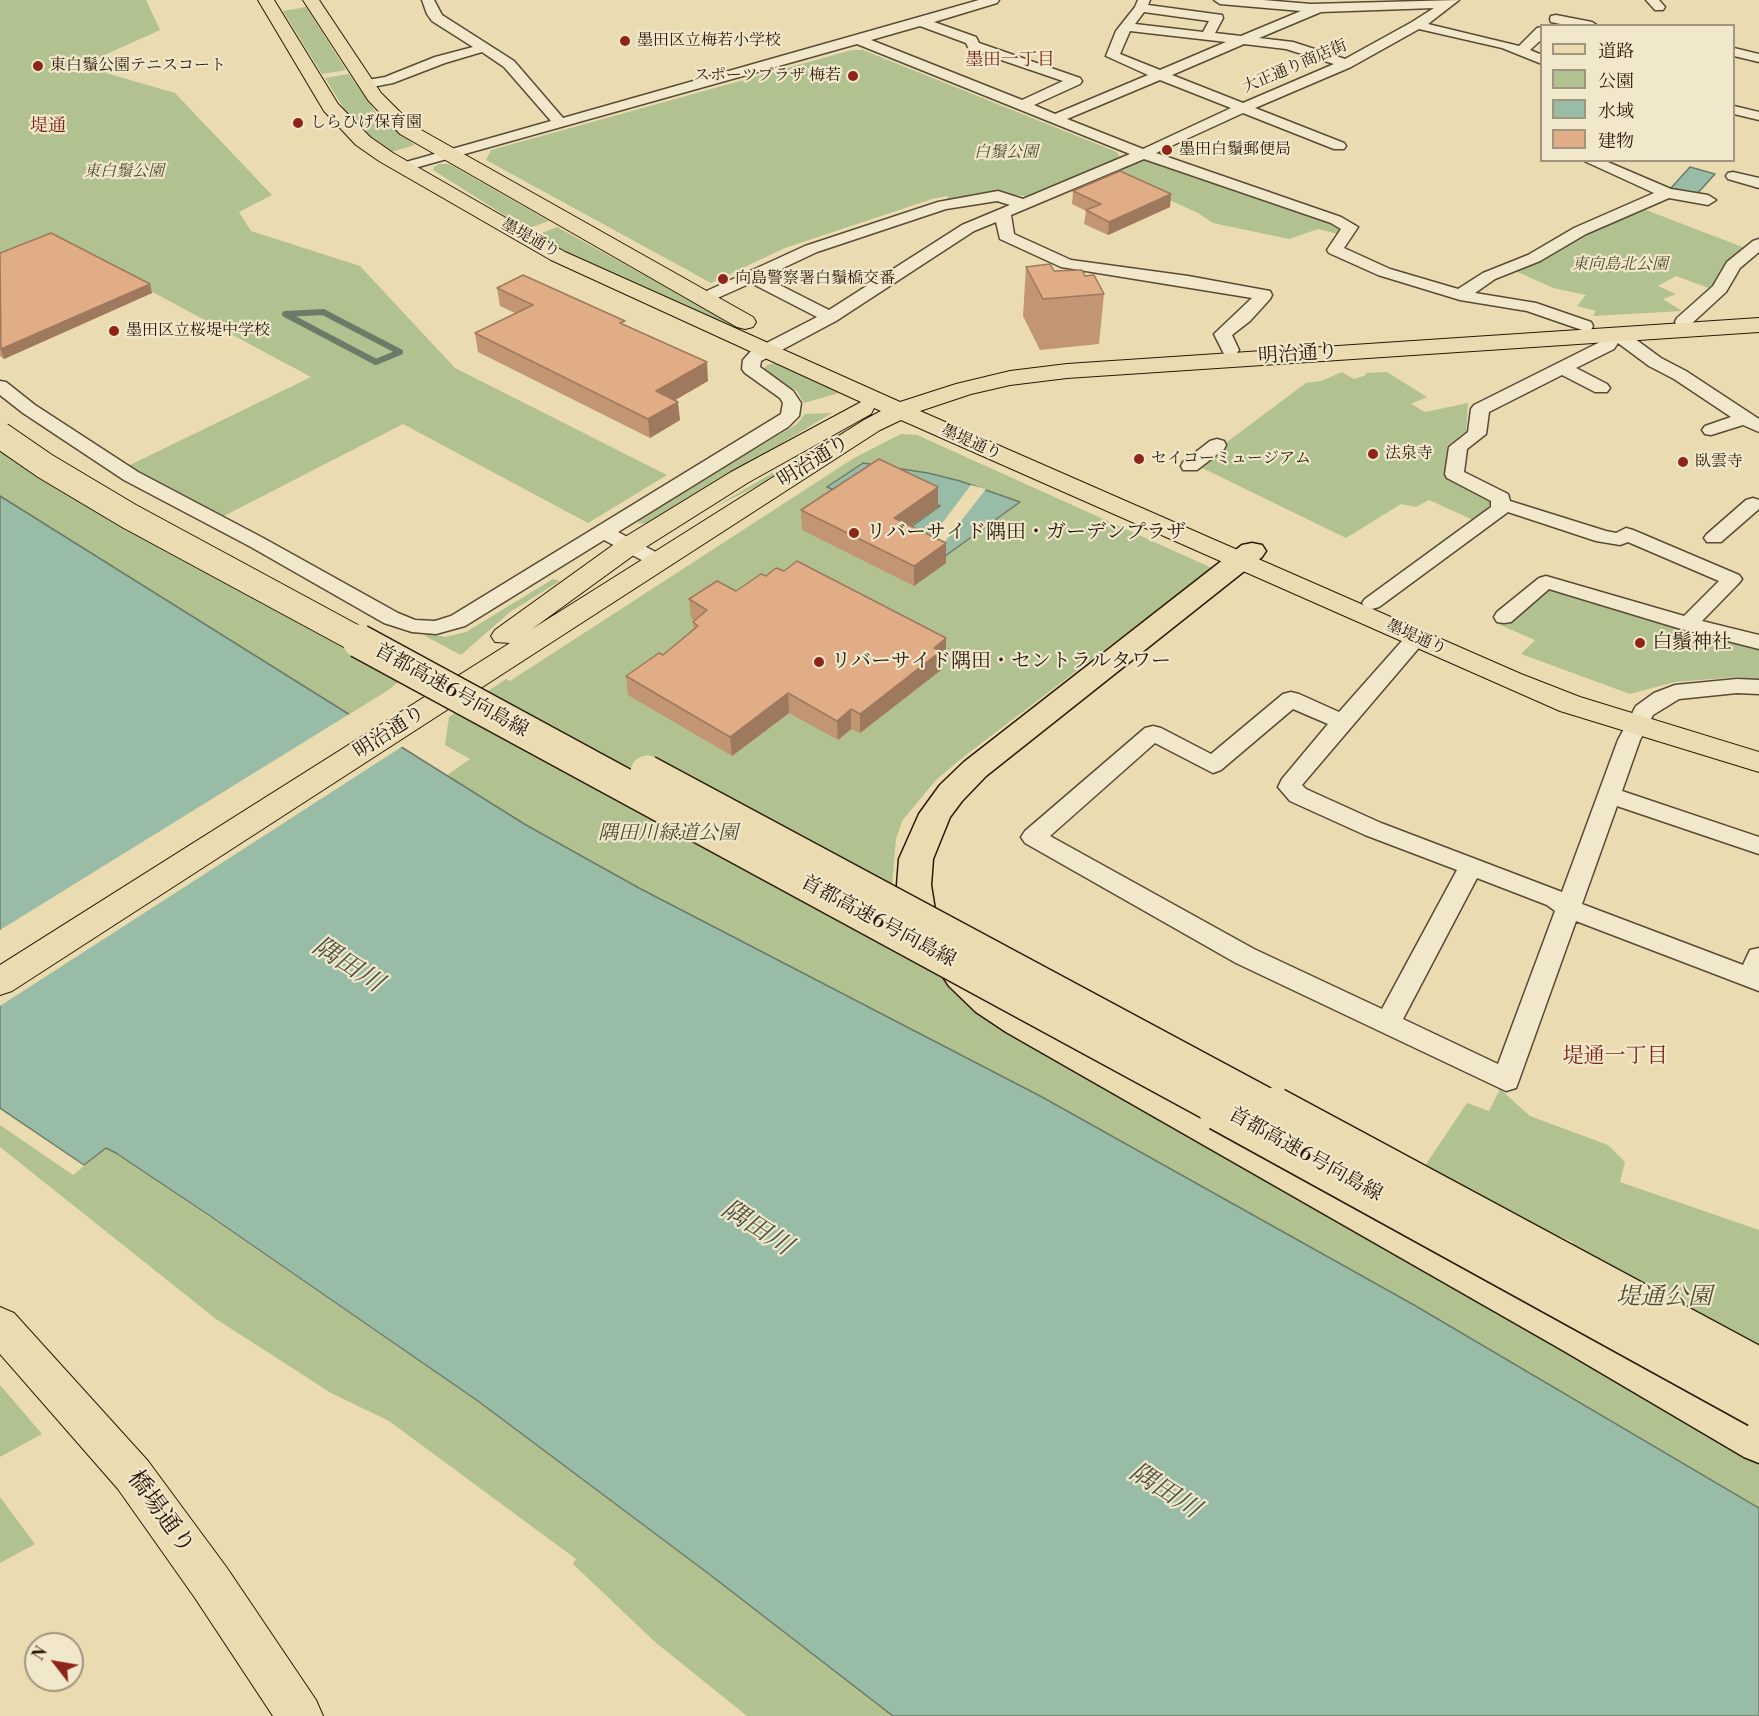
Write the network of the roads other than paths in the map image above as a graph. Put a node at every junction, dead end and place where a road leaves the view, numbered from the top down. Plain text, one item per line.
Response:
1 (266, 0) edge
2 (311, 0) edge
3 (429, 0) edge
4 (937, 0) edge
5 (993, 0) edge
6 (1220, 0) edge
7 (1452, 1) edge
8 (1143, 4) edge
9 (1563, 6) dead end
10 (1319, 8) junction
11 (959, 10) junction
12 (920, 21) junction
13 (1551, 22) edge
14 (1572, 24) edge
15 (1417, 25) junction
16 (1126, 27) junction
17 (1540, 33) edge
18 (1207, 36) junction
19 (858, 40) junction
20 (1242, 40) junction
21 (483, 48) junction
22 (1521, 51) junction
23 (1735, 52) edge
24 (998, 55) junction
25 (1759, 58) edge
26 (1540, 59) edge
27 (1346, 64) junction
28 (1160, 74) junction
29 (946, 77) junction
30 (367, 84) junction
31 (1759, 99) edge
32 (1021, 105) junction
33 (1244, 107) junction
34 (1746, 113) edge
35 (1054, 119) junction
36 (559, 122) junction
37 (1339, 146) dead end
38 (447, 154) junction
39 (1143, 154) junction
40 (1594, 162) edge
41 (404, 167) junction
42 (1733, 176) dead end
43 (1759, 183) edge
44 (1667, 193) junction
45 (1708, 200) dead end
46 (1023, 204) junction
47 (1003, 212) junction
48 (1759, 244) edge
49 (750, 276) junction
50 (1460, 295) junction
51 (704, 299) junction
52 (1759, 316) edge
53 (830, 317) junction
54 (1683, 322) junction
55 (1759, 325) edge
56 (1586, 327) junction
57 (1617, 334) junction
58 (773, 346) junction
59 (1230, 350) junction
60 (1563, 368) junction
61 (0, 386) edge
62 (1601, 388) dead end
63 (898, 402) junction
64 (0, 408) edge
65 (1752, 423) edge
66 (1711, 430) dead end
67 (0, 435) edge
68 (1217, 445) dead end
69 (1190, 466) dead end
70 (1501, 504) junction
71 (1753, 504) dead end
72 (604, 532) junction
73 (1714, 538) dead end
74 (629, 546) junction
75 (658, 561) junction
76 (1237, 563) junction
77 (1372, 603) junction
78 (1504, 616) dead end
79 (1688, 624) junction
80 (1416, 638) junction
81 (1759, 642) edge
82 (1759, 687) edge
83 (416, 706) junction
84 (1640, 718) junction
85 (1343, 722) junction
86 (1759, 746) edge
87 (1759, 762) edge
88 (1609, 795) junction
89 (1759, 846) edge
90 (1471, 867) junction
91 (1568, 908) junction
92 (0, 956) edge
93 (1756, 972) edge
94 (0, 982) edge
95 (1387, 1024) junction
96 (1458, 1208) junction
97 (0, 1326) edge
98 (1759, 1347) edge
99 (1759, 1370) edge
100 (1759, 1406) edge
101 (1759, 1443) edge
102 (300, 1716) edge

1 - 41 main road, 墨堤通り
2 - 30 main road, 墨堤通り
3 - 21 street
4 - 11 street
5 - 11 street
6 - 10 street
7 - 10 street
7 - 15 street, 大正通り商店街
8 - 16 street
8 - 18 street
9 - 13 street
10 - 20 street
11 - 12 street
12 - 19 street
12 - 24 street
13 - 14 street
15 - 22 street
15 - 27 street, 大正通り商店街
16 - 18 street
16 - 28 street
17 - 22 street
18 - 20 street
19 - 29 street
19 - 36 street
20 - 27 street
20 - 28 street
21 - 30 street
21 - 36 street
22 - 26 street
23 - 25 street
24 - 29 street
24 - 32 street
27 - 33 street, 大正通り商店街
28 - 33 street
28 - 35 street
29 - 32 street
30 - 38 main road, 墨堤通り
31 - 34 street
32 - 35 street
33 - 37 street
33 - 39 street, 大正通り商店街
35 - 39 street
36 - 38 street
38 - 41 street
38 - 51 main road, 墨堤通り
39 - 46 street, 大正通り商店街
39 - 50 street
40 - 44 street
41 - 58 main road, 墨堤通り
42 - 43 street
44 - 45 street
44 - 50 street
46 - 47 street, 大正通り商店街
46 - 49 street
47 - 53 street, 大正通り商店街
47 - 59 street
48 - 54 street
49 - 51 street
49 - 53 street
50 - 56 street
51 - 58 main road, 墨堤通り
52 - 54 main road, 明治通り
53 - 58 street, 大正通り商店街
54 - 56 main road, 明治通り
55 - 57 main road, 明治通り
56 - 59 main road, 明治通り
57 - 60 street
57 - 63 main road, 明治通り
57 - 65 street
58 - 63 main road, 墨堤通り
58 - 72 street
59 - 63 main road, 明治通り
60 - 62 street
60 - 70 street
61 - 72 street
63 - 74 main road, 明治通り
63 - 75 main road, 明治通り
63 - 76 main road, 墨堤通り
64 - 96 highway, 首都高速6号向島線, bridge
65 - 66 street
67 - 100 highway, 首都高速6号向島線, bridge
68 - 69 street
70 - 77 street
70 - 79 street
71 - 73 street
72 - 74 street
74 - 75 street
74 - 83 main road, 明治通り
75 - 83 main road, 明治通り
76 - 77 main road, 墨堤通り
76 - 80 main road, 墨堤通り
76 - 101 highway, bridge
77 - 84 main road, 墨堤通り
78 - 79 street
79 - 81 street
80 - 84 main road, 墨堤通り
80 - 85 street
82 - 84 street
83 - 92 main road, 明治通り
83 - 94 main road, 明治通り
84 - 86 main road, 墨堤通り
84 - 87 main road, 墨堤通り
84 - 88 street
85 - 90 street
85 - 95 street
88 - 89 street
88 - 91 street
90 - 91 street
90 - 95 street
91 - 93 street
91 - 95 street
96 - 98 highway, bridge
96 - 99 highway, 首都高速6号向島線, bridge
97 - 102 main road, 橋場通り

